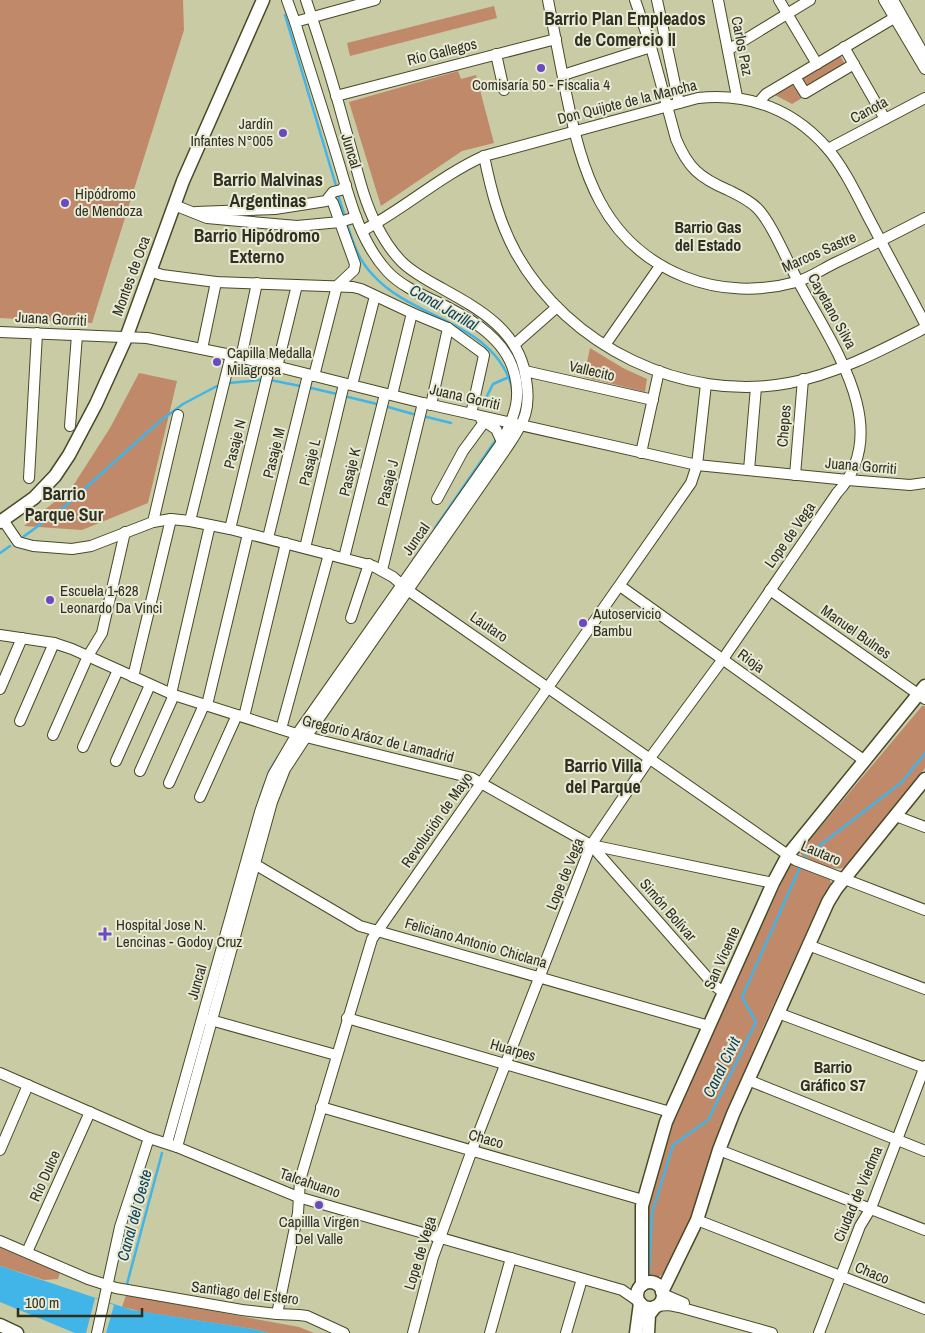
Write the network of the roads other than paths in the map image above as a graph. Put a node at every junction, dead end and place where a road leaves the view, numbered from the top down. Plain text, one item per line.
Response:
1 (263, 0) edge
2 (274, 0) edge
3 (286, 0) edge
4 (306, 0) edge
5 (375, 0) edge
6 (548, 0) edge
7 (635, 0) edge
8 (657, 0) edge
9 (718, 0) edge
10 (779, 0) edge
11 (810, 0) edge
12 (884, 0) edge
13 (893, 0) edge
14 (257, 15) junction
15 (786, 15) junction
16 (312, 17) junction
17 (894, 18) junction
18 (295, 22) junction
19 (556, 39) junction
20 (651, 47) junction
21 (844, 47) junction
22 (728, 50) junction
23 (496, 54) junction
24 (925, 56) edge
25 (817, 64) junction
26 (854, 64) junction
27 (925, 69) edge
28 (562, 74) junction
29 (795, 76) junction
30 (504, 90) dead end
31 (336, 96) junction
32 (737, 97) junction
33 (925, 98) edge
34 (759, 102) junction
35 (679, 103) junction
36 (667, 106) junction
37 (885, 119) junction
38 (574, 131) junction
39 (828, 149) junction
40 (484, 156) junction
41 (346, 185) junction
42 (329, 198) junction
43 (174, 205) junction
44 (192, 212) junction
45 (356, 216) junction
46 (925, 218) edge
47 (340, 222) junction
48 (376, 224) junction
49 (362, 231) junction
50 (881, 241) junction
51 (660, 266) junction
52 (150, 271) junction
53 (798, 281) junction
54 (216, 282) junction
55 (257, 283) junction
56 (297, 285) junction
57 (337, 286) junction
58 (374, 296) junction
59 (557, 307) junction
60 (412, 313) junction
61 (925, 324) edge
62 (448, 328) junction
63 (925, 328) edge
64 (0, 332) edge
65 (37, 333) junction
66 (77, 335) junction
67 (126, 338) junction
68 (515, 344) junction
69 (605, 345) junction
70 (202, 349) junction
71 (236, 356) junction
72 (273, 366) junction
73 (845, 366) junction
74 (659, 371) junction
75 (525, 372) junction
76 (311, 376) junction
77 (803, 379) junction
78 (706, 384) junction
79 (348, 385) junction
80 (756, 386) junction
81 (389, 394) junction
82 (653, 400) junction
83 (427, 404) junction
84 (472, 414) junction
85 (178, 415) dead end
86 (485, 421) junction
87 (511, 423) junction
88 (522, 425) junction
89 (70, 426) dead end
90 (502, 442) junction
91 (641, 452) junction
92 (697, 465) junction
93 (749, 470) junction
94 (795, 475) junction
95 (29, 478) dead end
96 (848, 480) junction
97 (925, 483) edge
98 (437, 499) dead end
99 (170, 519) junction
100 (1, 521) edge
101 (190, 521) junction
102 (153, 522) junction
103 (210, 525) junction
104 (230, 529) junction
105 (125, 532) junction
106 (248, 534) junction
107 (268, 538) junction
108 (286, 543) junction
109 (305, 548) junction
110 (329, 554) junction
111 (344, 558) junction
112 (369, 564) junction
113 (382, 570) junction
114 (620, 586) junction
115 (405, 588) junction
116 (770, 590) junction
117 (352, 618) dead end
118 (0, 635) edge
119 (22, 638) junction
120 (54, 643) junction
121 (88, 656) junction
122 (722, 659) junction
123 (118, 670) junction
124 (133, 677) junction
125 (150, 684) junction
126 (550, 687) junction
127 (0, 689) edge
128 (923, 693) edge
129 (172, 694) junction
130 (206, 705) junction
131 (241, 716) junction
132 (20, 721) dead end
133 (281, 729) junction
134 (53, 734) dead end
135 (301, 736) junction
136 (83, 747) dead end
137 (650, 758) junction
138 (116, 761) dead end
139 (865, 761) junction
140 (140, 771) dead end
141 (925, 779) edge
142 (169, 783) dead end
143 (482, 783) junction
144 (200, 797) dead end
145 (896, 816) junction
146 (925, 827) edge
147 (591, 845) junction
148 (788, 855) junction
149 (251, 862) junction
150 (844, 879) junction
151 (773, 883) junction
152 (925, 910) edge
153 (377, 931) junction
154 (808, 945) junction
155 (540, 977) junction
156 (925, 990) edge
157 (724, 993) junction
158 (778, 1013) junction
159 (348, 1018) junction
160 (207, 1019) junction
161 (709, 1026) junction
162 (336, 1055) junction
163 (505, 1064) junction
164 (925, 1067) edge
165 (0, 1073) edge
166 (748, 1080) junction
167 (28, 1085) junction
168 (322, 1107) junction
169 (90, 1112) junction
170 (670, 1112) junction
171 (149, 1138) junction
172 (897, 1139) junction
173 (172, 1145) junction
174 (0, 1150) edge
175 (472, 1150) junction
176 (719, 1150) junction
177 (925, 1151) edge
178 (298, 1197) junction
179 (643, 1200) junction
180 (871, 1208) junction
181 (697, 1220) junction
182 (925, 1230) edge
183 (440, 1238) junction
184 (0, 1240) edge
185 (27, 1252) junction
186 (511, 1258) junction
187 (840, 1276) junction
188 (582, 1279) junction
189 (108, 1285) junction
190 (641, 1286) junction
191 (622, 1290) junction
192 (662, 1293) junction
193 (639, 1302) junction
194 (656, 1306) junction
195 (925, 1309) edge
196 (277, 1314) junction
197 (727, 1320) junction
198 (0, 1324) edge
199 (17, 1333) edge
200 (97, 1333) edge
201 (344, 1333) edge
202 (413, 1333) edge
203 (490, 1333) edge
204 (566, 1333) edge
205 (636, 1333) edge
206 (648, 1333) edge
207 (772, 1333) edge
208 (819, 1333) edge

1 - 14 main road, Montes de Oca
2 - 14 main road, Montes de Oca
3 - 18 street, Juncal
4 - 16 street, Juncal
5 - 16 street
6 - 19 street, Marcos Sastre
7 - 20 street, Cayetano Silva
8 - 35 street
9 - 22 street, Carlos Paz
10 - 15 street
11 - 15 street
12 - 17 street
13 - 24 street
14 - 43 main road, Montes de Oca
15 - 22 street
15 - 25 street
16 - 18 street
16 - 31 street, Juncal
17 - 21 street
17 - 27 street
18 - 41 street, Juncal
19 - 23 street, Río Gallegos
19 - 28 street, Marcos Sastre
20 - 28 street
20 - 36 street, Cayetano Silva
21 - 25 street
21 - 26 street
22 - 32 street, Carlos Paz
23 - 30 street
23 - 31 street, Río Gallegos
25 - 29 street
26 - 29 street
26 - 37 street
28 - 38 street, Marcos Sastre
29 - 34 street
31 - 48 street, Juncal
32 - 34 street, Don Quijote de la Mancha
32 - 35 street, Don Quijote de la Mancha
33 - 37 street, Canota
34 - 39 street, Don Quijote de la Mancha
35 - 36 street, Don Quijote de la Mancha
36 - 38 street, Don Quijote de la Mancha
36 - 53 street, Cayetano Silva
37 - 39 street, Canota
38 - 40 street, Don Quijote de la Mancha
38 - 51 street, Marcos Sastre
39 - 50 street, Don Quijote de la Mancha
40 - 48 street, Don Quijote de la Mancha
40 - 59 street
41 - 42 street
41 - 45 street, Juncal
42 - 44 street
42 - 47 street
43 - 44 street
43 - 52 main road, Montes de Oca
44 - 47 street
45 - 47 street
45 - 49 street, Juncal
46 - 50 street, Marcos Sastre
47 - 57 street
48 - 49 street, Don Quijote de la Mancha
48 - 68 street, Juncal
49 - 87 street, Juncal
50 - 53 street, Marcos Sastre
50 - 61 street, Don Quijote de la Mancha
51 - 53 street, Marcos Sastre
51 - 69 street
52 - 54 street
52 - 67 main road, Montes de Oca
53 - 73 street, Cayetano Silva
54 - 55 street
54 - 70 street
55 - 56 street
55 - 71 street
56 - 57 street
56 - 72 street, Pasaje N
57 - 58 street
57 - 76 street, Pasaje M
58 - 60 street
58 - 79 street, Pasaje L
59 - 68 street
59 - 69 street
60 - 62 street
60 - 81 street, Pasaje K
62 - 83 street, Pasaje J
62 - 84 street
63 - 73 street
64 - 65 street, Juana Gorriti
65 - 66 street, Juana Gorriti
65 - 95 street
66 - 67 street, Juana Gorriti
66 - 89 street
67 - 70 street, Juana Gorriti
67 - 100 main road, Montes de Oca
68 - 75 street, Juncal
69 - 74 street
70 - 71 street, Juana Gorriti
71 - 72 street, Juana Gorriti
71 - 101 street
72 - 76 street, Juana Gorriti
72 - 104 street, Pasaje N
73 - 77 street
73 - 96 street, Cayetano Silva
74 - 78 street
74 - 82 street
75 - 82 street, Vallecito
75 - 88 street, Juncal
76 - 79 street, Juana Gorriti
76 - 107 street, Pasaje M
77 - 80 street
77 - 94 street, Chepes
78 - 80 street
78 - 92 street, Revolución de Mayo
79 - 81 street, Juana Gorriti
79 - 109 street, Pasaje L
80 - 93 street
81 - 83 street, Juana Gorriti
81 - 111 street, Pasaje K
82 - 91 street
83 - 84 street, Juana Gorriti
83 - 113 street, Pasaje J
84 - 86 street
84 - 87 street, Juana Gorriti
85 - 102 street
86 - 90 street
86 - 98 street
87 - 88 street, Juana Gorriti
87 - 90 street, Juncal
88 - 91 street, Juana Gorriti
88 - 115 street, Juncal
90 - 115 street, Juncal
91 - 92 street, Juana Gorriti
92 - 93 street, Juana Gorriti
92 - 114 street, Revolución de Mayo
93 - 94 street, Juana Gorriti
94 - 96 street, Juana Gorriti
96 - 97 street, Juana Gorriti
96 - 116 street, Lope de Vega
99 - 101 street, Lautaro
99 - 102 street, Lautaro
99 - 124 street
100 - 105 street, Lautaro
101 - 103 street, Lautaro
102 - 105 street, Lautaro
103 - 104 street, Lautaro
103 - 129 street
104 - 106 street, Lautaro
105 - 121 street
106 - 107 street, Lautaro
106 - 130 street
107 - 108 street, Lautaro
108 - 109 street, Lautaro
108 - 131 street
109 - 110 street, Lautaro
110 - 111 street, Lautaro
110 - 133 street
111 - 112 street, Lautaro
112 - 113 street, Lautaro
112 - 117 street
113 - 115 street, Lautaro
114 - 122 street, Rioja
114 - 126 street, Revolución de Mayo
115 - 126 street, Lautaro
115 - 135 street, Juncal
116 - 122 street, Lope de Vega
116 - 128 street, Manuel Bulnes
118 - 119 street, Gregorio Aráoz de Lamadrid
119 - 120 street, Gregorio Aráoz de Lamadrid
119 - 127 street
120 - 121 street, Gregorio Aráoz de Lamadrid
120 - 132 street
121 - 123 street, Gregorio Aráoz de Lamadrid
121 - 134 street
122 - 137 street, Lope de Vega
122 - 139 street, Rioja
123 - 124 street, Gregorio Aráoz de Lamadrid
123 - 136 street
124 - 125 street, Gregorio Aráoz de Lamadrid
125 - 129 street, Gregorio Aráoz de Lamadrid
125 - 138 street
126 - 137 street, Lautaro
126 - 143 street, Revolución de Mayo
128 - 139 main road, San Vicente
129 - 130 street, Gregorio Aráoz de Lamadrid
129 - 140 street
130 - 131 street, Gregorio Aráoz de Lamadrid
130 - 142 street
131 - 133 street, Gregorio Aráoz de Lamadrid
131 - 144 street
133 - 135 street, Gregorio Aráoz de Lamadrid
135 - 143 street, Gregorio Aráoz de Lamadrid
135 - 149 street, Juncal
137 - 147 street, Lope de Vega
137 - 148 street, Lautaro
139 - 148 main road, San Vicente
141 - 145 main road
143 - 147 street, Gregorio Aráoz de Lamadrid
143 - 153 street, Revolución de Mayo
145 - 146 street
145 - 150 main road
147 - 151 street, Gregorio Aráoz de Lamadrid
147 - 155 street, Lope de Vega
147 - 157 street, Simón Bolívar
148 - 150 street, Lautaro
148 - 151 main road, San Vicente
149 - 153 street, Feliciano Antonio Chiclana
149 - 160 street, Juncal
150 - 152 street, Lautaro
150 - 154 main road
151 - 157 main road, San Vicente
153 - 155 street, Feliciano Antonio Chiclana
153 - 159 street, Revolución de Mayo
154 - 156 street
154 - 158 main road
155 - 161 street, Feliciano Antonio Chiclana
155 - 163 street, Lope de Vega
157 - 161 main road, San Vicente
158 - 164 street
158 - 166 main road
159 - 162 street, Revolución de Mayo
159 - 163 street, Huarpes
160 - 162 street
160 - 173 street, Juncal
161 - 170 main road, San Vicente
162 - 168 street, Revolución de Mayo
163 - 170 street, Huarpes
163 - 175 street, Lope de Vega
164 - 172 street, Ciudad de Viedma
165 - 167 street, Talcahuano
166 - 172 street
166 - 176 main road
167 - 169 street, Talcahuano
167 - 174 street
168 - 175 street, Chaco
168 - 178 street, Revolución de Mayo
169 - 171 street, Talcahuano
169 - 185 street, Río Dulce
170 - 179 main road, San Vicente
171 - 173 street, Talcahuano
171 - 189 street
172 - 177 street
172 - 180 street, Ciudad de Viedma
173 - 178 street, Talcahuano
175 - 179 street, Chaco
175 - 183 street, Lope de Vega
176 - 180 street
176 - 181 main road
178 - 183 street, Talcahuano
178 - 196 street, Revolución de Mayo
179 - 190 main road, San Vicente
180 - 182 street
180 - 187 street, Ciudad de Viedma
181 - 187 street, Chaco
181 - 192 main road
183 - 186 street, Talcahuano
183 - 202 street, Lope de Vega
184 - 185 street, Santiago del Estero
185 - 189 street, Santiago del Estero
186 - 188 street, Talcahuano
186 - 203 street
187 - 195 street, Chaco
187 - 208 street, Ciudad de Viedma
188 - 191 street, Talcahuano
188 - 204 street
189 - 196 street, Santiago del Estero
189 - 200 street
190 - 191 street, Talcahuano
190 - 192 main road
190 - 193 main road
191 - 193 street, Talcahuano
192 - 194 main road
192 - 197 street
193 - 194 main road
193 - 205 main road
194 - 197 street
194 - 206 main road
196 - 201 street, Santiago del Estero
197 - 207 street
198 - 199 main road

